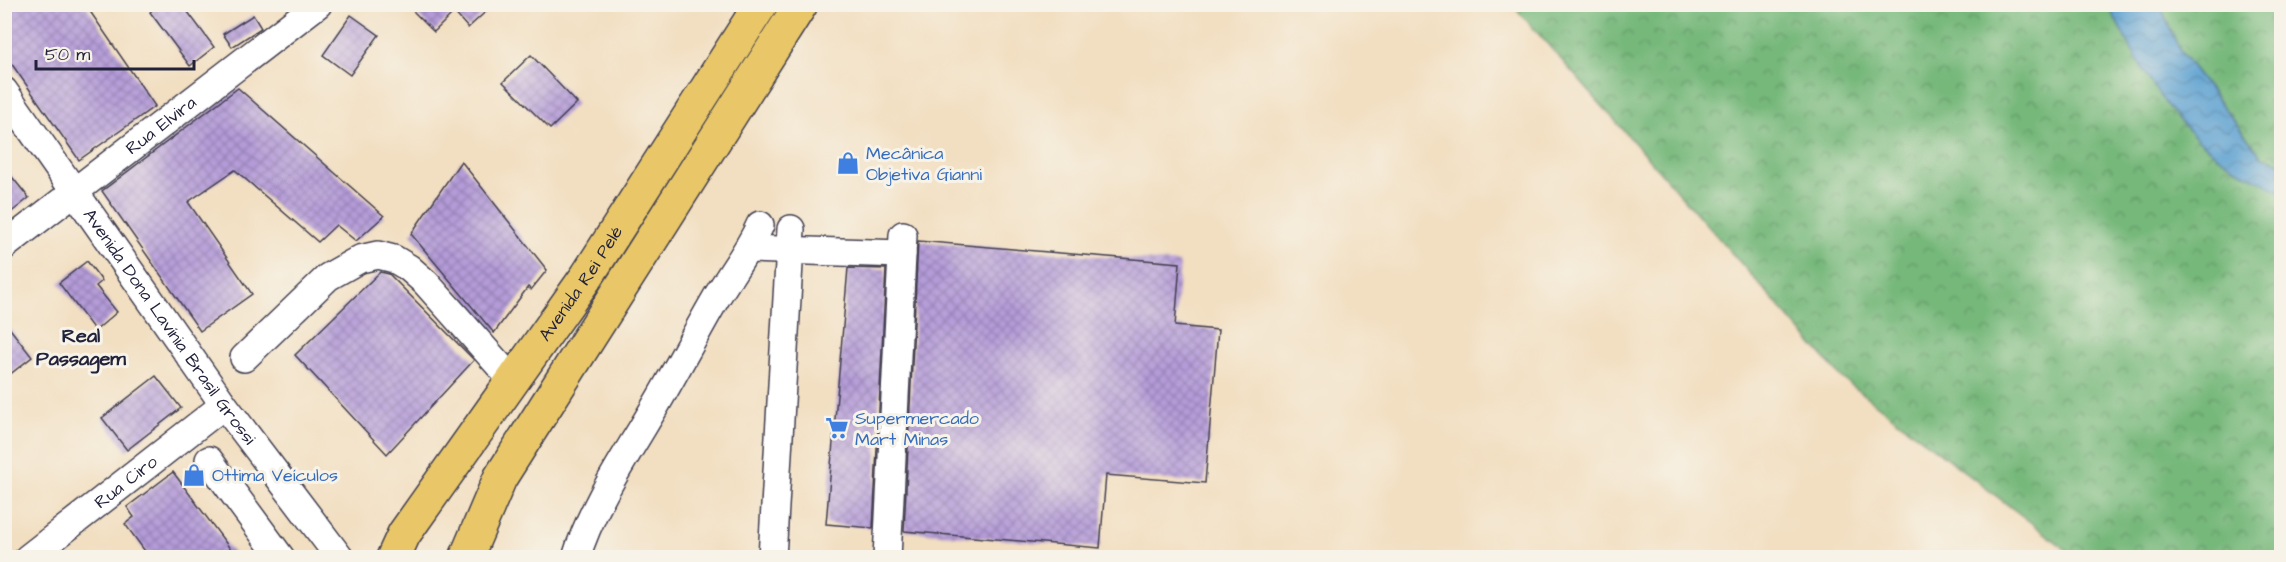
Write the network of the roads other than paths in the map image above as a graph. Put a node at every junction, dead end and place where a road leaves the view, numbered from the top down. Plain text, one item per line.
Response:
1 (318, 4) edge
2 (760, 4) edge
3 (801, 4) edge
4 (4, 91) edge
5 (75, 190) junction
6 (790, 240) junction
7 (4, 246) edge
8 (244, 358) dead end
9 (514, 382) junction
10 (224, 405) junction
11 (209, 460) dead end
12 (28, 558) edge
13 (281, 558) edge
14 (340, 558) edge
15 (393, 558) edge
16 (466, 558) edge
17 (576, 558) edge
18 (772, 558) edge
19 (887, 558) edge

1 - 5 street, Rua Elvira
2 - 9 main road, Avenida Rei Pelé
3 - 16 main road, Avenida Rei Pelé
4 - 5 street, Avenida Dona Lavínia Brasil Grossi
5 - 7 street, Rua Elvira
5 - 10 street, Avenida Dona Lavínia Brasil Grossi
6 - 17 street
6 - 18 street
6 - 19 street
8 - 9 street
9 - 15 main road, Avenida Rei Pelé
10 - 12 street, Rua Ciro
10 - 14 street, Avenida Dona Lavínia Brasil Grossi
11 - 13 street

